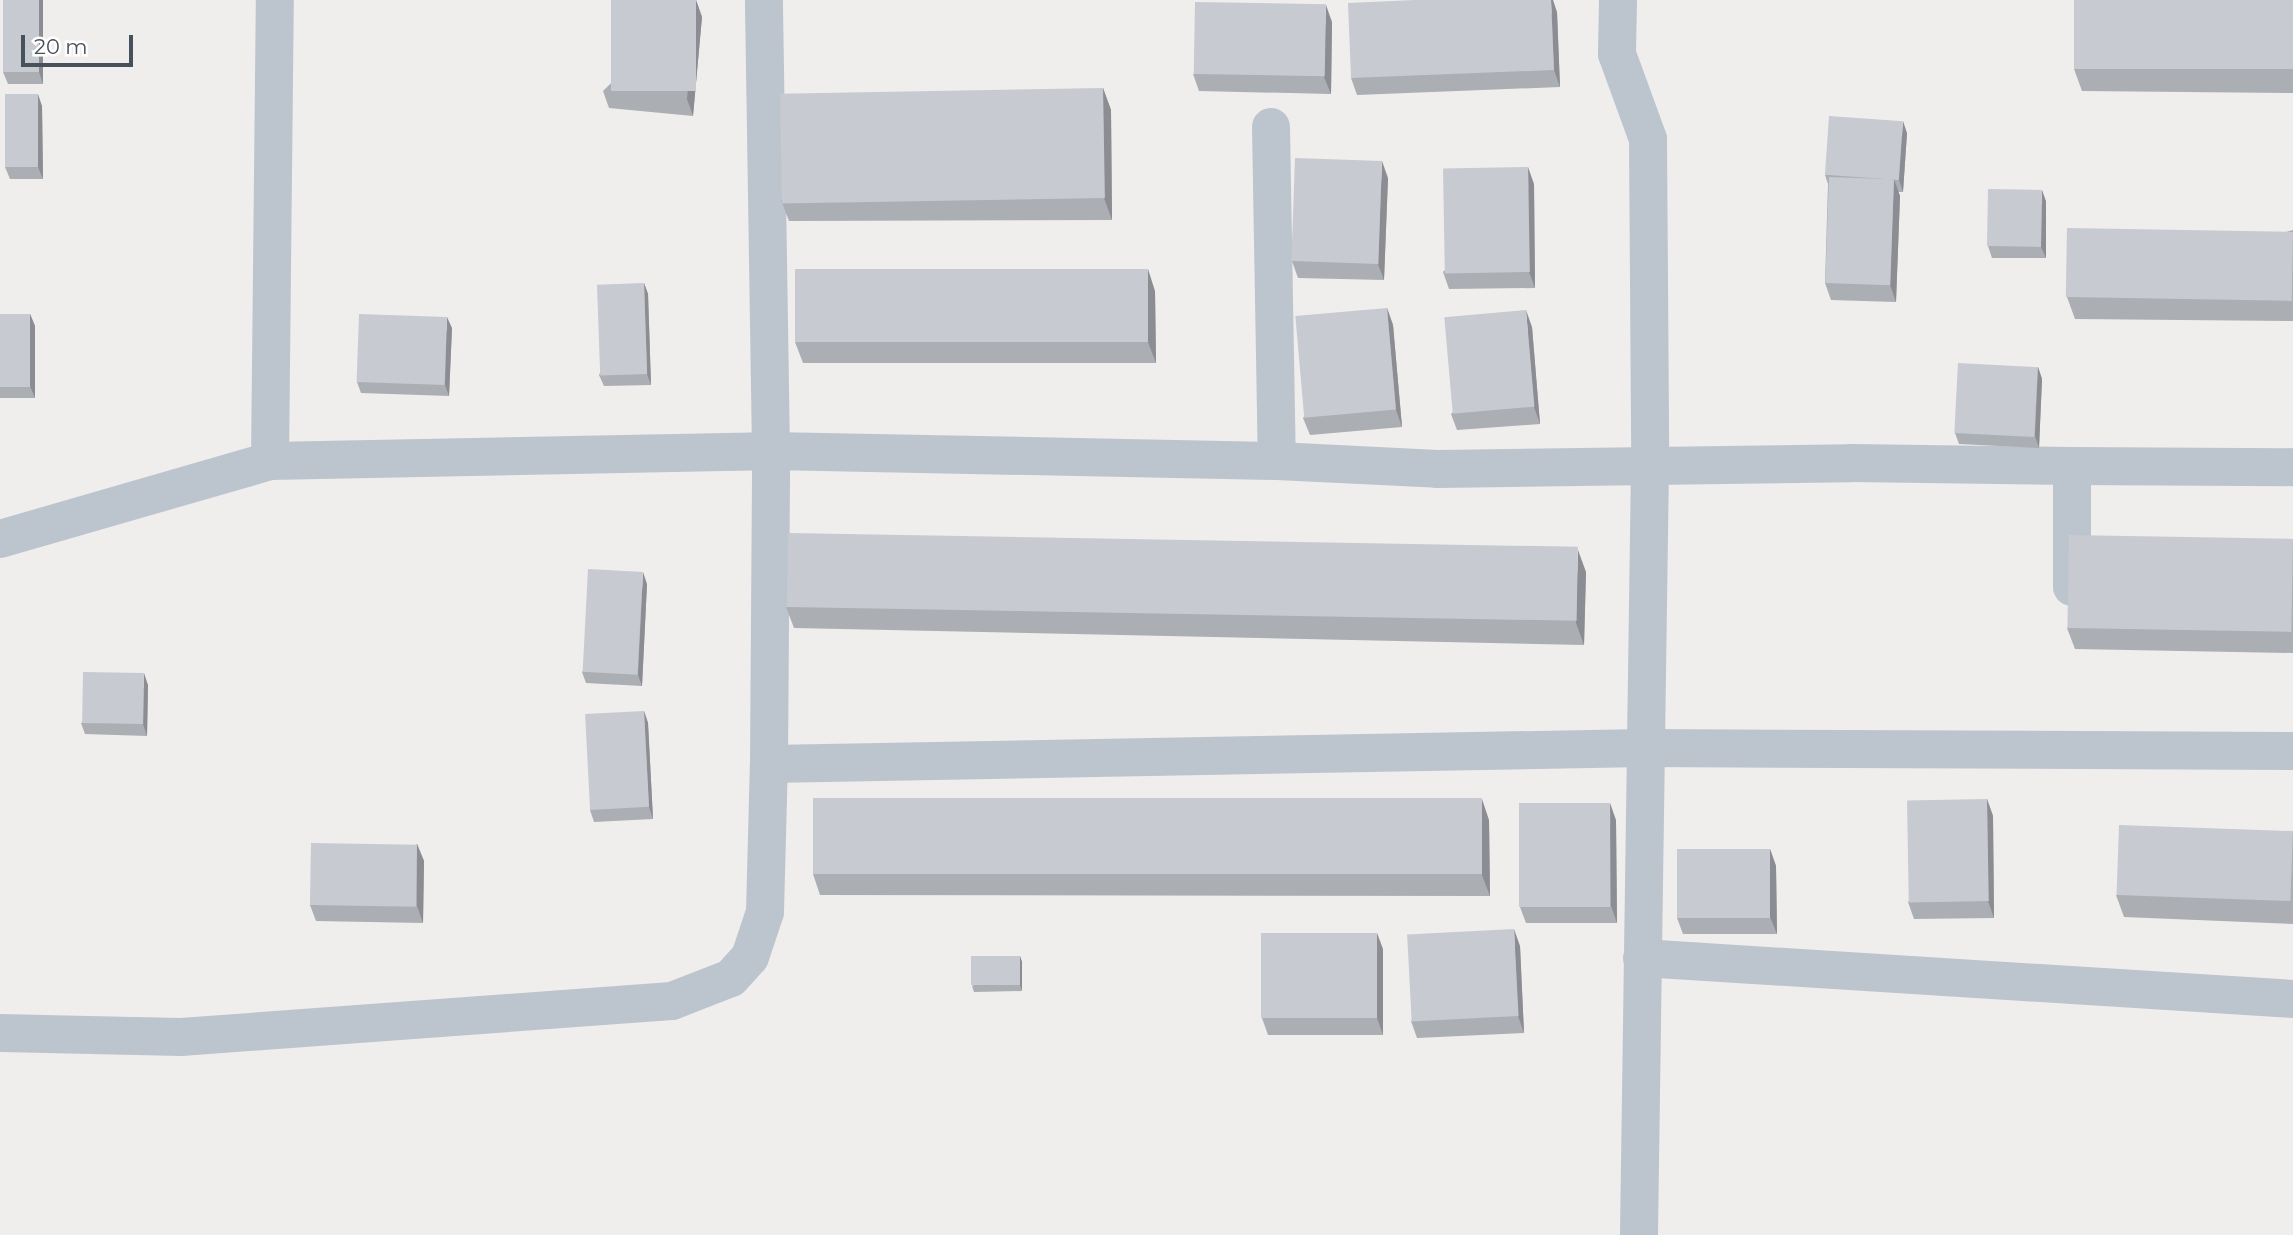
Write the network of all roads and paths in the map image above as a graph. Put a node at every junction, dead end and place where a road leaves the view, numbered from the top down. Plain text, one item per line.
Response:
1 (275, 0) edge
2 (764, 0) edge
3 (1618, 0) edge
4 (1271, 127) dead end
5 (771, 451) junction
6 (270, 461) junction
7 (1277, 461) junction
8 (1650, 465) junction
9 (2072, 466) junction
10 (2293, 467) edge
11 (0, 539) edge
12 (2072, 625) edge
13 (1646, 748) junction
14 (2293, 751) edge
15 (769, 764) junction
16 (1642, 958) junction
17 (2293, 999) edge
18 (0, 1033) edge
19 (1639, 1235) edge

1 - 6 street
2 - 5 street
3 - 8 street
4 - 7 street
5 - 6 street
5 - 7 street
5 - 15 street
6 - 11 street
7 - 8 street
8 - 9 street
8 - 13 street
9 - 10 street
9 - 12 street
13 - 14 street
13 - 15 street
13 - 16 street
15 - 18 street
16 - 17 street
16 - 19 street

